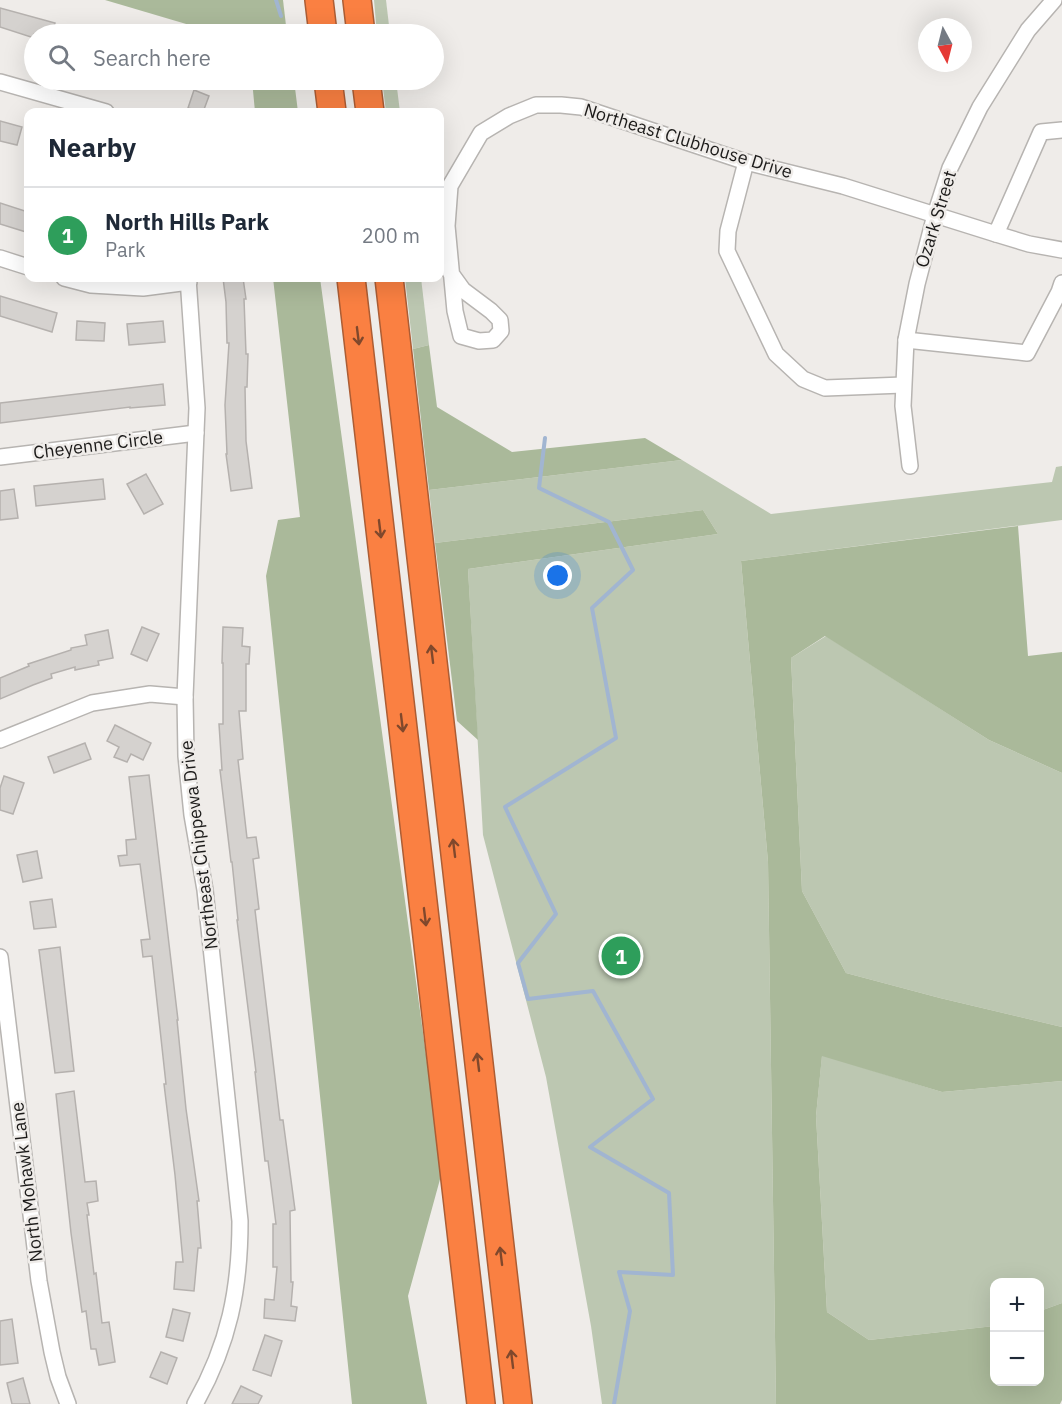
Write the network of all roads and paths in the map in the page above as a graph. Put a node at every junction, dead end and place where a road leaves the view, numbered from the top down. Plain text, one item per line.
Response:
1 (319, 0) edge
2 (357, 0) edge
3 (1054, 0) edge
4 (322, 24) edge
5 (360, 24) edge
6 (0, 82) edge
7 (24, 89) edge
8 (28, 90) edge
9 (329, 90) edge
10 (367, 90) edge
11 (92, 108) edge
12 (332, 108) edge
13 (370, 108) edge
14 (1062, 130) edge
15 (746, 162) junction
16 (935, 216) junction
17 (996, 234) junction
18 (1062, 250) edge
19 (0, 258) edge
20 (24, 266) edge
21 (450, 272) junction
22 (79, 282) edge
23 (178, 282) edge
24 (189, 282) edge
25 (351, 282) edge
26 (389, 282) edge
27 (1062, 283) edge
28 (906, 340) junction
29 (903, 385) junction
30 (196, 433) junction
31 (0, 457) edge
32 (910, 466) dead end
33 (185, 697) junction
34 (0, 740) edge
35 (0, 957) edge
36 (68, 1404) edge
37 (195, 1404) edge
38 (481, 1404) edge
39 (518, 1404) edge

1 - 4 highway
2 - 5 highway
3 - 16 street, Ozark Street
6 - 7 street
8 - 11 street
9 - 12 highway
10 - 13 highway
14 - 17 street
15 - 16 street, Northeast Clubhouse Drive
15 - 21 street, Northeast Clubhouse Drive
15 - 29 street
16 - 17 street, Northeast Clubhouse Drive
16 - 28 street, Ozark Street
17 - 18 street, Northeast Clubhouse Drive
19 - 20 street
21 - 21 street, Northeast Clubhouse Drive
22 - 23 street
24 - 30 street, Northeast Chippewa Drive
25 -> 38 highway
39 -> 26 highway
27 - 28 street
28 - 29 street, Ozark Street
29 - 32 street, Ozark Street
30 - 31 street, Cheyenne Circle
30 - 33 street, Northeast Chippewa Drive
33 - 34 street
33 - 37 street, Northeast Chippewa Drive
35 - 36 street, North Mohawk Lane

